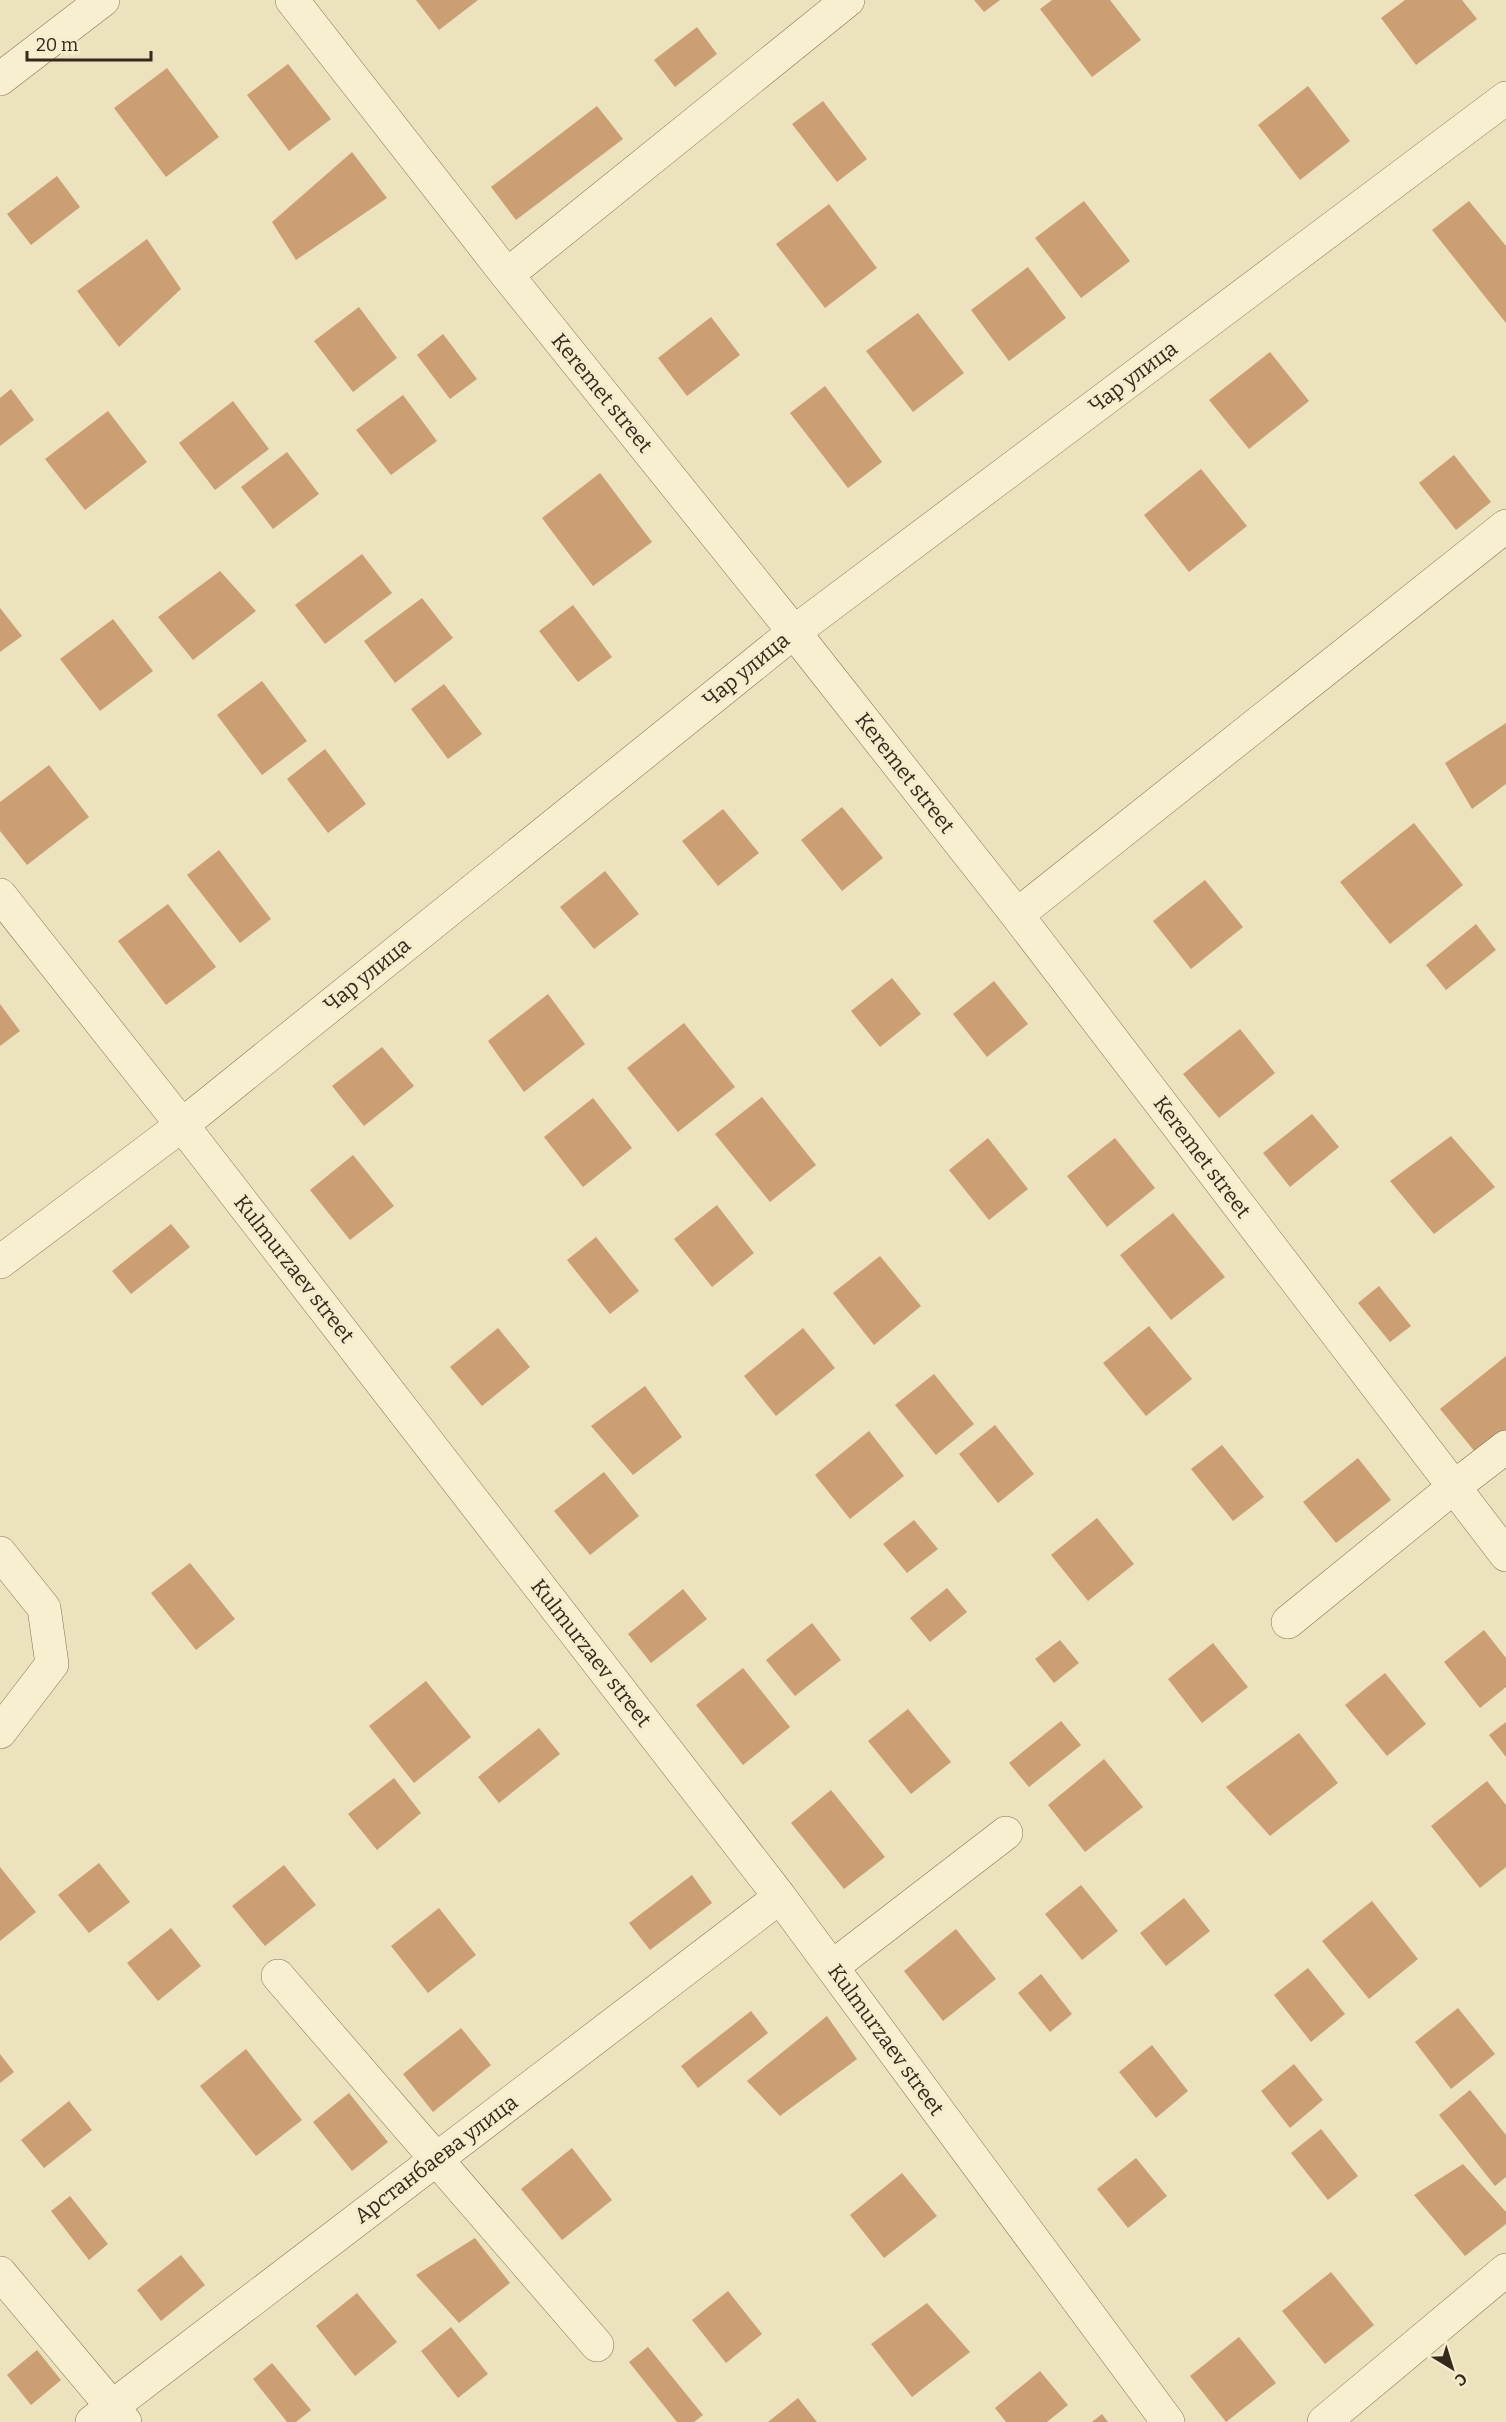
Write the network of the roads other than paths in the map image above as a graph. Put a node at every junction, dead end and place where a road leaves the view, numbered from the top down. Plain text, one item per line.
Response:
1 (103, 0) edge
2 (292, 0) edge
3 (848, 0) edge
4 (0, 79) edge
5 (1506, 98) edge
6 (507, 276) junction
7 (1506, 526) edge
8 (794, 632) junction
9 (0, 895) edge
10 (1017, 915) junction
11 (182, 1125) junction
12 (0, 1262) edge
13 (1506, 1447) edge
14 (1454, 1487) junction
15 (0, 1553) edge
16 (1506, 1555) edge
17 (1288, 1622) dead end
18 (0, 1732) edge
19 (1006, 1833) dead end
20 (780, 1897) junction
21 (832, 1967) junction
22 (278, 1976) dead end
23 (437, 2158) junction
24 (1506, 2270) edge
25 (0, 2273) edge
26 (597, 2345) dead end
27 (110, 2417) edge
28 (1168, 2422) edge
29 (1324, 2422) edge

1 - 4 street
2 - 6 street, Keremet street
3 - 6 street
5 - 8 street, Чар улица
6 - 8 street, Keremet street
7 - 10 street
8 - 10 street, Keremet street
8 - 11 street, Чар улица
9 - 11 street, Kulmurzaev street
10 - 14 street, Keremet street
11 - 12 street, Чар улица
11 - 20 street, Kulmurzaev street
13 - 14 street
14 - 16 street, Keremet street
14 - 17 street
15 - 18 street
19 - 21 street
20 - 21 street, Kulmurzaev street
20 - 23 street, Арстанбаева улица
21 - 28 street, Kulmurzaev street
22 - 23 street
23 - 26 street
23 - 27 street, Арстанбаева улица
24 - 29 street
25 - 27 street

